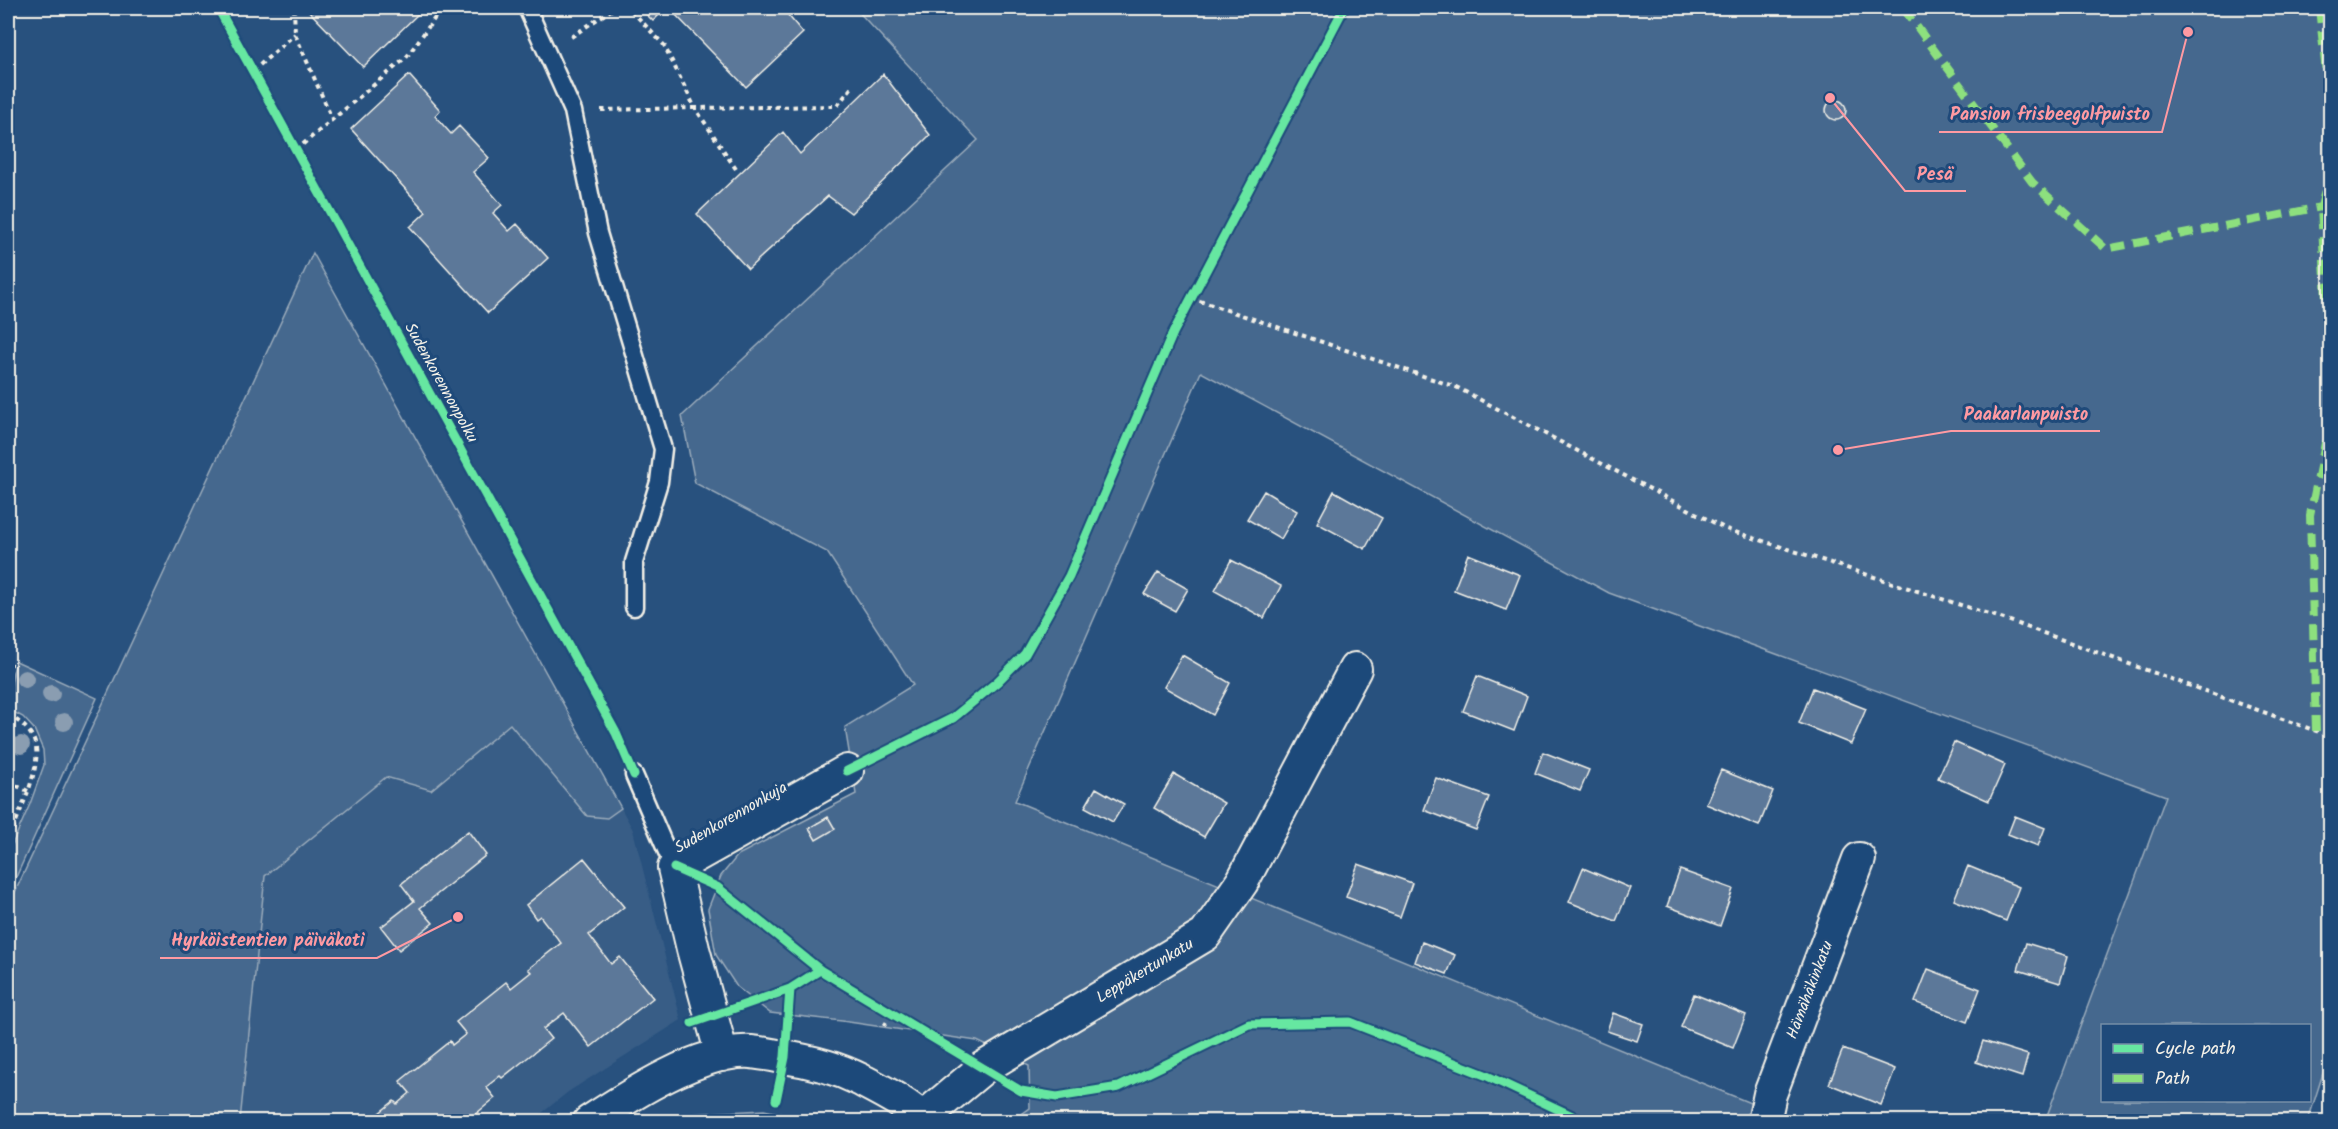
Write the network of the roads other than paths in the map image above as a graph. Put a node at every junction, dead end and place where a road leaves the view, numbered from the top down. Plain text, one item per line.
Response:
1 (527, 8) edge
2 (634, 607) dead end
3 (1355, 669) dead end
4 (847, 771) dead end
5 (634, 775) dead end
6 (1859, 859) dead end
7 (674, 868) junction
8 (722, 1055) junction
9 (922, 1120) edge
10 (589, 1122) edge
11 (1764, 1122) edge

1 - 2 lane
3 - 9 street, Leppäkertunkatu
4 - 7 street, Sudenkorennonkuja
5 - 7 lane
6 - 11 street, Hämähäkinkatu
7 - 8 street, Sudenkorennonkuja
8 - 9 street
8 - 10 street

